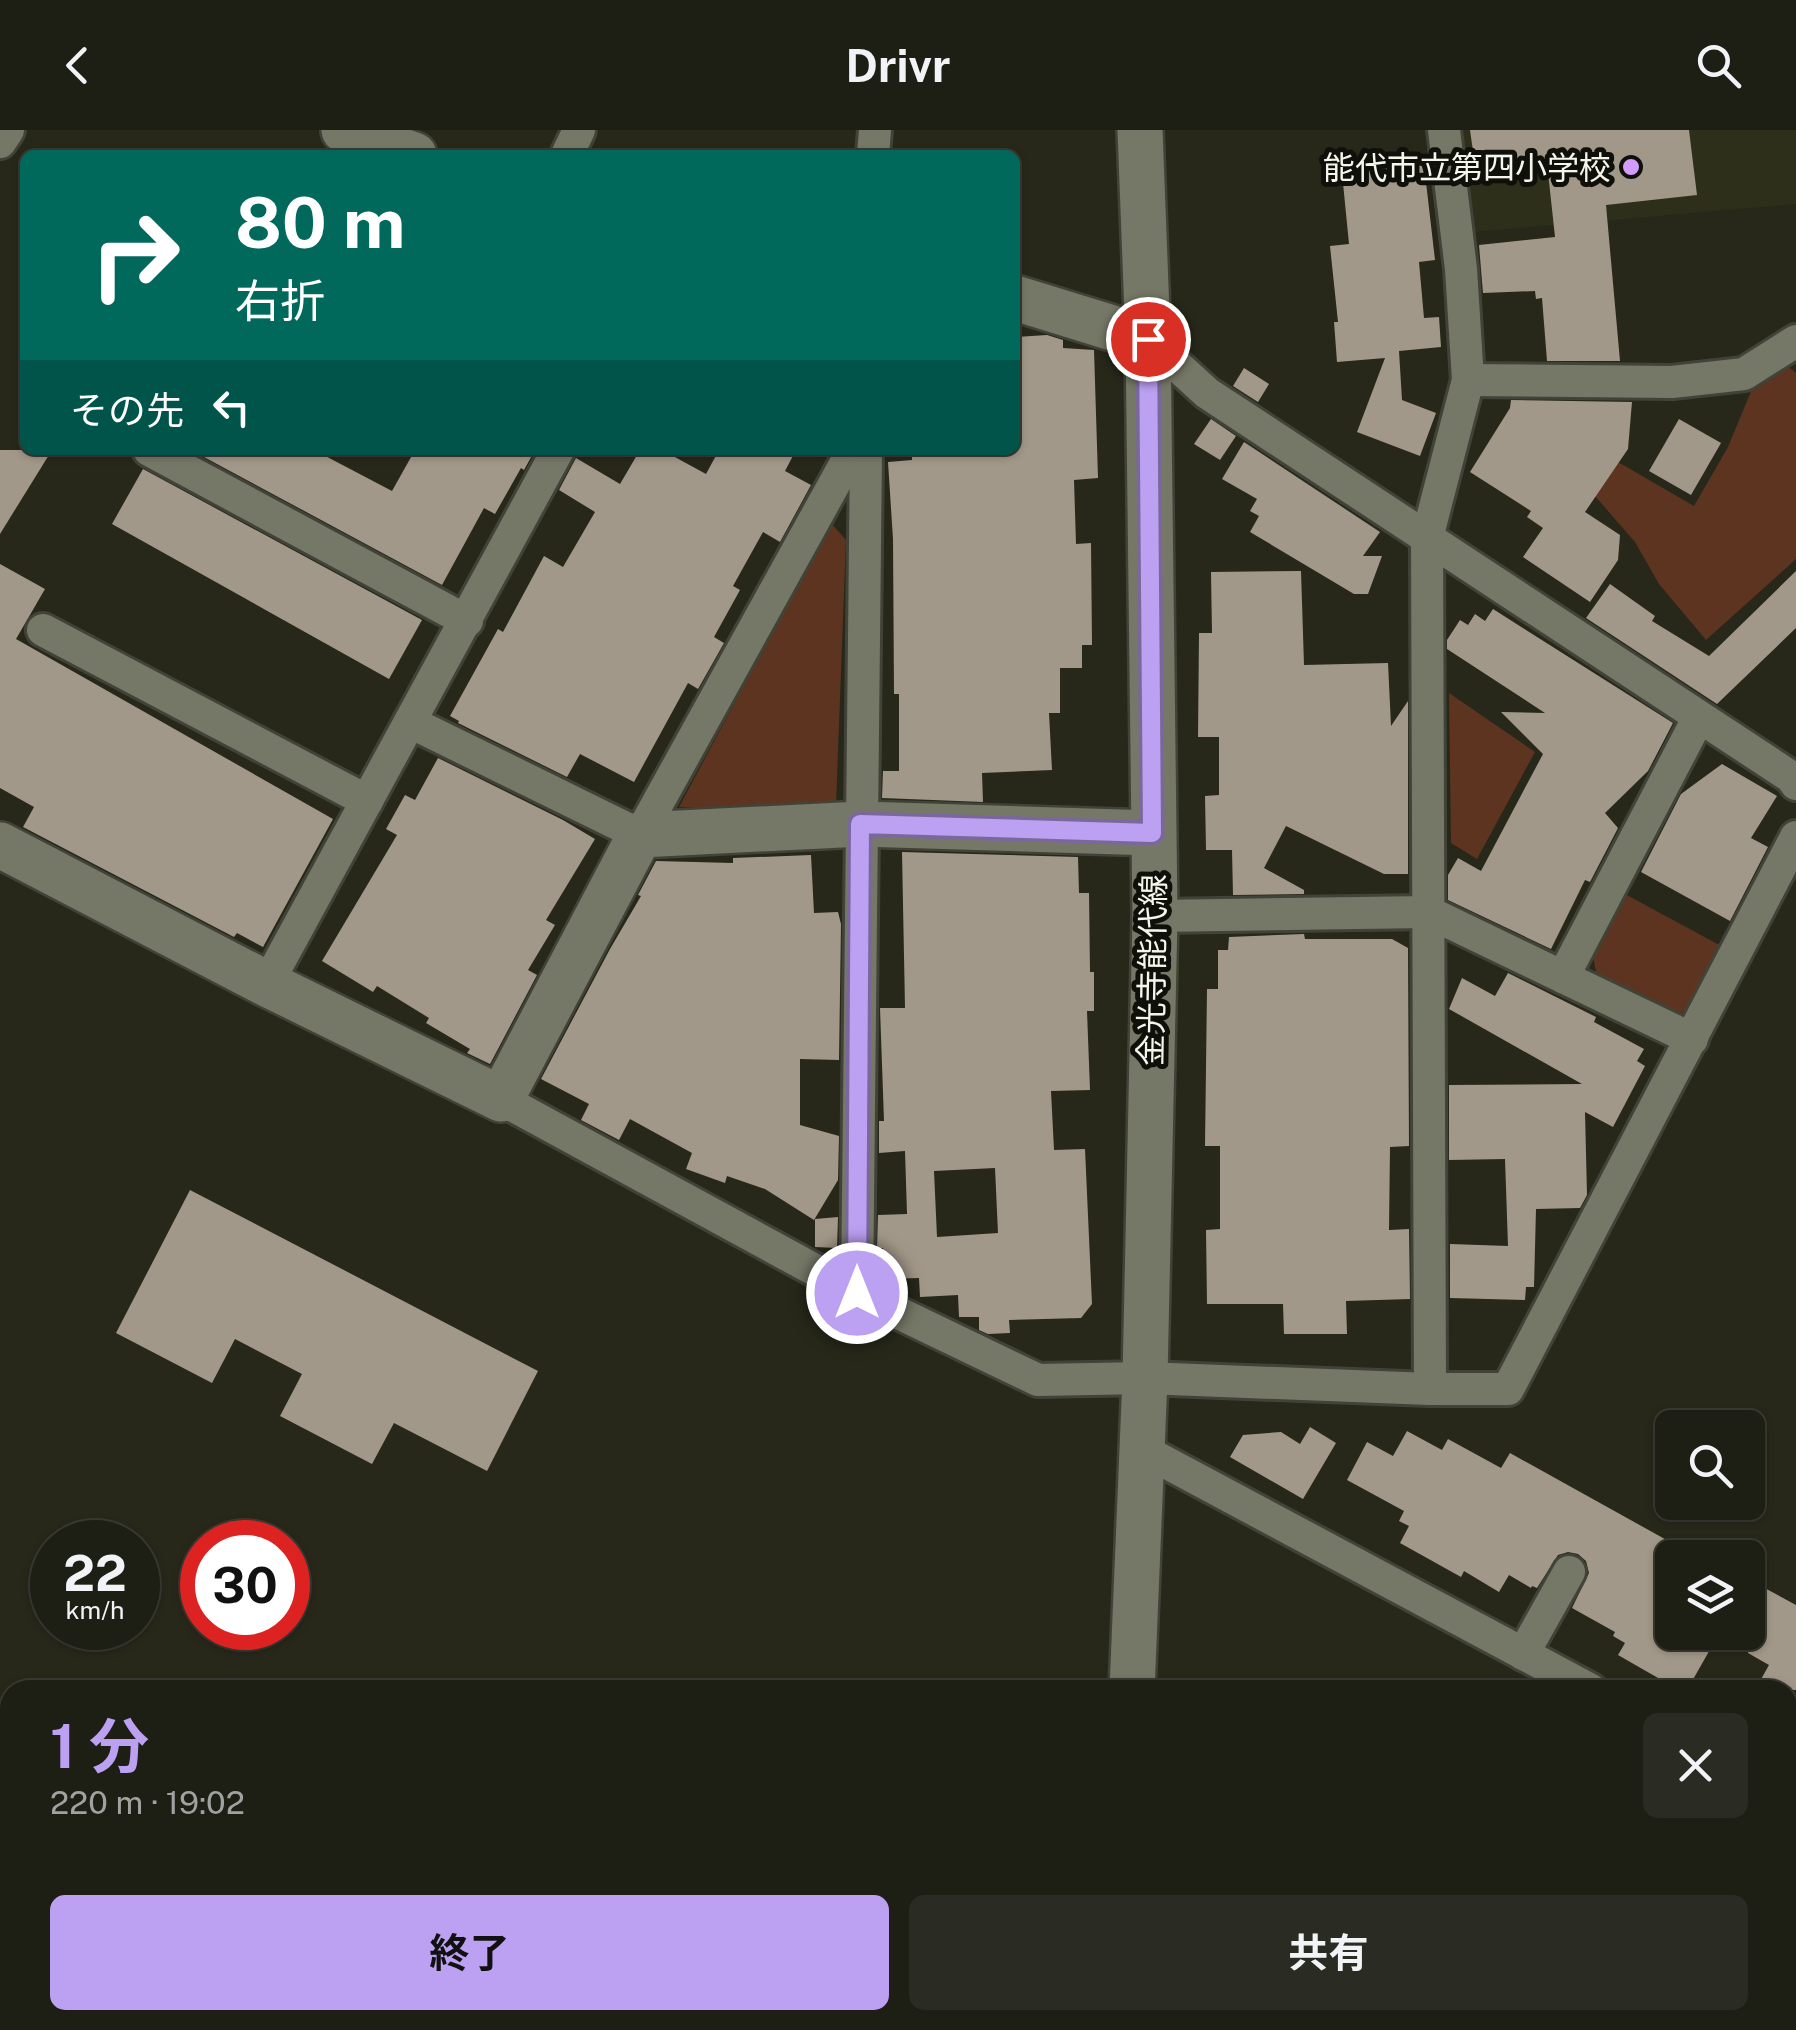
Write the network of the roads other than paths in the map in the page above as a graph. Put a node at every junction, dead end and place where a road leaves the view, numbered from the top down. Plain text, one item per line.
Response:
1 (8, 130) edge
2 (344, 130) edge
3 (1140, 130) edge
4 (1444, 130) edge
5 (0, 142) edge
6 (400, 150) edge
7 (1020, 300) edge
8 (1148, 339) junction
9 (1796, 341) edge
10 (1468, 380) junction
11 (158, 455) edge
12 (555, 455) edge
13 (850, 455) edge
14 (866, 455) edge
15 (1427, 538) junction
16 (467, 621) junction
17 (43, 630) dead end
18 (1700, 717) junction
19 (410, 722) junction
20 (1796, 784) edge
21 (366, 801) junction
22 (860, 824) junction
23 (1152, 833) junction
24 (640, 835) junction
25 (1796, 837) edge
26 (0, 845) edge
27 (1428, 912) junction
28 (1154, 916) junction
29 (1563, 976) junction
30 (267, 984) junction
31 (1692, 1038) junction
32 (502, 1099) junction
33 (857, 1293) junction
34 (1145, 1378) junction
35 (1430, 1389) junction
36 (1141, 1449) junction
37 (1569, 1572) dead end
38 (1524, 1654) junction
39 (1132, 1680) edge
40 (1572, 1680) edge

1 - 5 street
2 - 6 street
3 - 8 street, 金光寺能代線
4 - 10 street
7 - 8 street
8 - 15 street
8 - 23 street, 金光寺能代線
9 - 10 street
10 - 15 street
11 - 16 street
12 - 16 street
13 - 24 street
14 - 22 street
15 - 18 street
15 - 27 street
16 - 19 street
17 - 21 street
18 - 20 street
18 - 29 street
19 - 21 street
19 - 24 street
21 - 30 street
22 - 23 street
22 - 24 street
22 - 33 street
23 - 28 street, 金光寺能代線
24 - 32 street
25 - 31 street
26 - 30 street
27 - 28 street
27 - 29 street
27 - 35 street
28 - 34 street, 金光寺能代線
29 - 31 street
30 - 32 street
31 - 35 street
32 - 33 street
33 - 34 street
34 - 35 street
34 - 36 street, 金光寺能代線
36 - 38 street
36 - 39 street, 金光寺能代線
37 - 38 street
38 - 40 street

